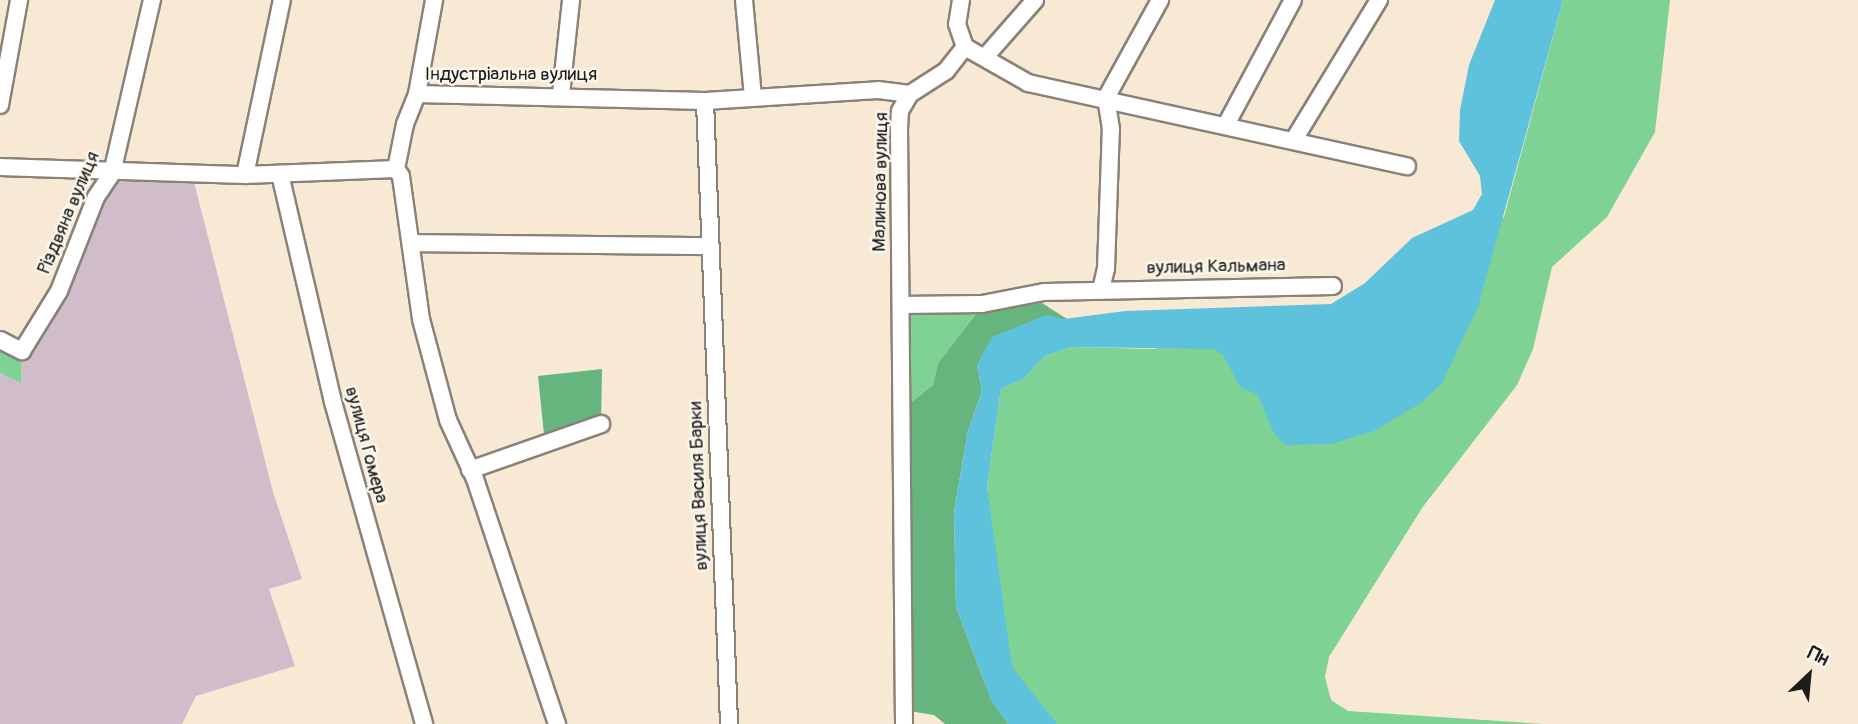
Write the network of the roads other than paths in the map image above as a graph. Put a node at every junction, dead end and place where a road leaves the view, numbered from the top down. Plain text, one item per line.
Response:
1 (19, 0) edge
2 (152, 0) edge
3 (282, 0) edge
4 (434, 0) edge
5 (571, 0) edge
6 (744, 0) edge
7 (961, 0) edge
8 (1035, 0) edge
9 (1160, 0) edge
10 (1293, 0) edge
11 (1379, 0) edge
12 (965, 47) junction
13 (985, 57) junction
14 (417, 94) junction
15 (561, 94) junction
16 (910, 94) junction
17 (753, 97) junction
18 (1106, 98) junction
19 (705, 101) junction
20 (0, 105) edge
21 (1227, 123) junction
22 (1295, 138) junction
23 (1408, 166) dead end
24 (0, 167) edge
25 (396, 169) junction
26 (112, 173) junction
27 (280, 174) junction
28 (245, 175) junction
29 (411, 243) junction
30 (710, 246) junction
31 (1333, 286) dead end
32 (1101, 290) junction
33 (901, 305) junction
34 (0, 340) edge
35 (601, 424) dead end
36 (470, 470) junction
37 (424, 724) edge
38 (557, 724) edge
39 (729, 724) edge
40 (904, 724) edge

1 - 20 street
2 - 26 street, Різдвяна вулиця
3 - 28 street
4 - 14 street
5 - 15 street
6 - 17 street
7 - 12 street
8 - 13 street
9 - 18 street
10 - 21 street
11 - 22 street
12 - 13 street
12 - 16 street, Малинова вулиця
13 - 18 street
14 - 15 street, Індустріальна вулиця
14 - 25 street, Індустріальна вулиця
15 - 19 street, Індустріальна вулиця
16 - 17 street, Індустріальна вулиця
16 - 33 street, Малинова вулиця
17 - 19 street, Індустріальна вулиця
18 - 21 street
18 - 32 street
19 - 30 street, вулиця Василя Барки
21 - 22 street
22 - 23 street
24 - 26 street
25 - 27 street
25 - 29 street, Індустріальна вулиця
26 - 28 street
26 - 34 street, Різдвяна вулиця
27 - 28 street
27 - 37 street, вулиця Гомера
29 - 30 street
29 - 36 street, Індустріальна вулиця
30 - 39 street, вулиця Василя Барки
31 - 32 street, вулиця Кальмана
32 - 33 street, вулиця Кальмана
33 - 40 street, Малинова вулиця
35 - 36 street
36 - 38 street, Індустріальна вулиця

